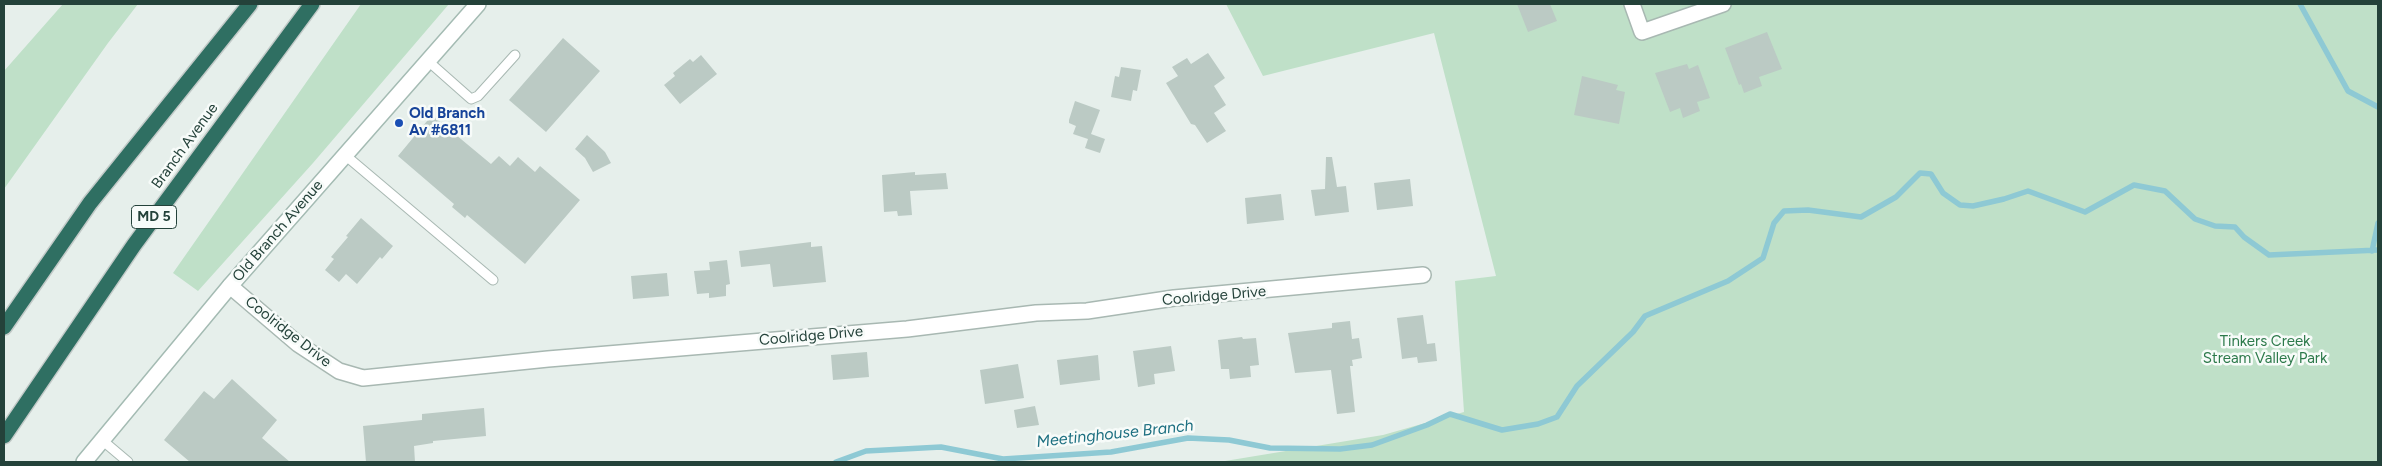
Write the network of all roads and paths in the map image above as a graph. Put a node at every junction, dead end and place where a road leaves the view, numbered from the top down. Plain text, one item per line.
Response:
1 (250, 4) edge
2 (312, 4) edge
3 (478, 4) edge
4 (1632, 4) edge
5 (1723, 4) edge
6 (515, 55) dead end
7 (428, 62) junction
8 (346, 155) junction
9 (1423, 275) dead end
10 (493, 280) dead end
11 (230, 286) junction
12 (4, 326) edge
13 (4, 436) edge
14 (102, 440) junction
15 (84, 462) edge
16 (128, 462) edge

1 - 12 highway
2 - 13 highway, Branch Avenue / MD 5
3 - 7 street, Old Branch Avenue
4 - 5 street
6 - 7 lane
7 - 8 street, Old Branch Avenue
8 - 10 lane
8 - 11 street, Old Branch Avenue
9 - 11 street, Coolridge Drive
11 - 14 street, Old Branch Avenue
14 - 15 street, Old Branch Avenue
14 - 16 lane

